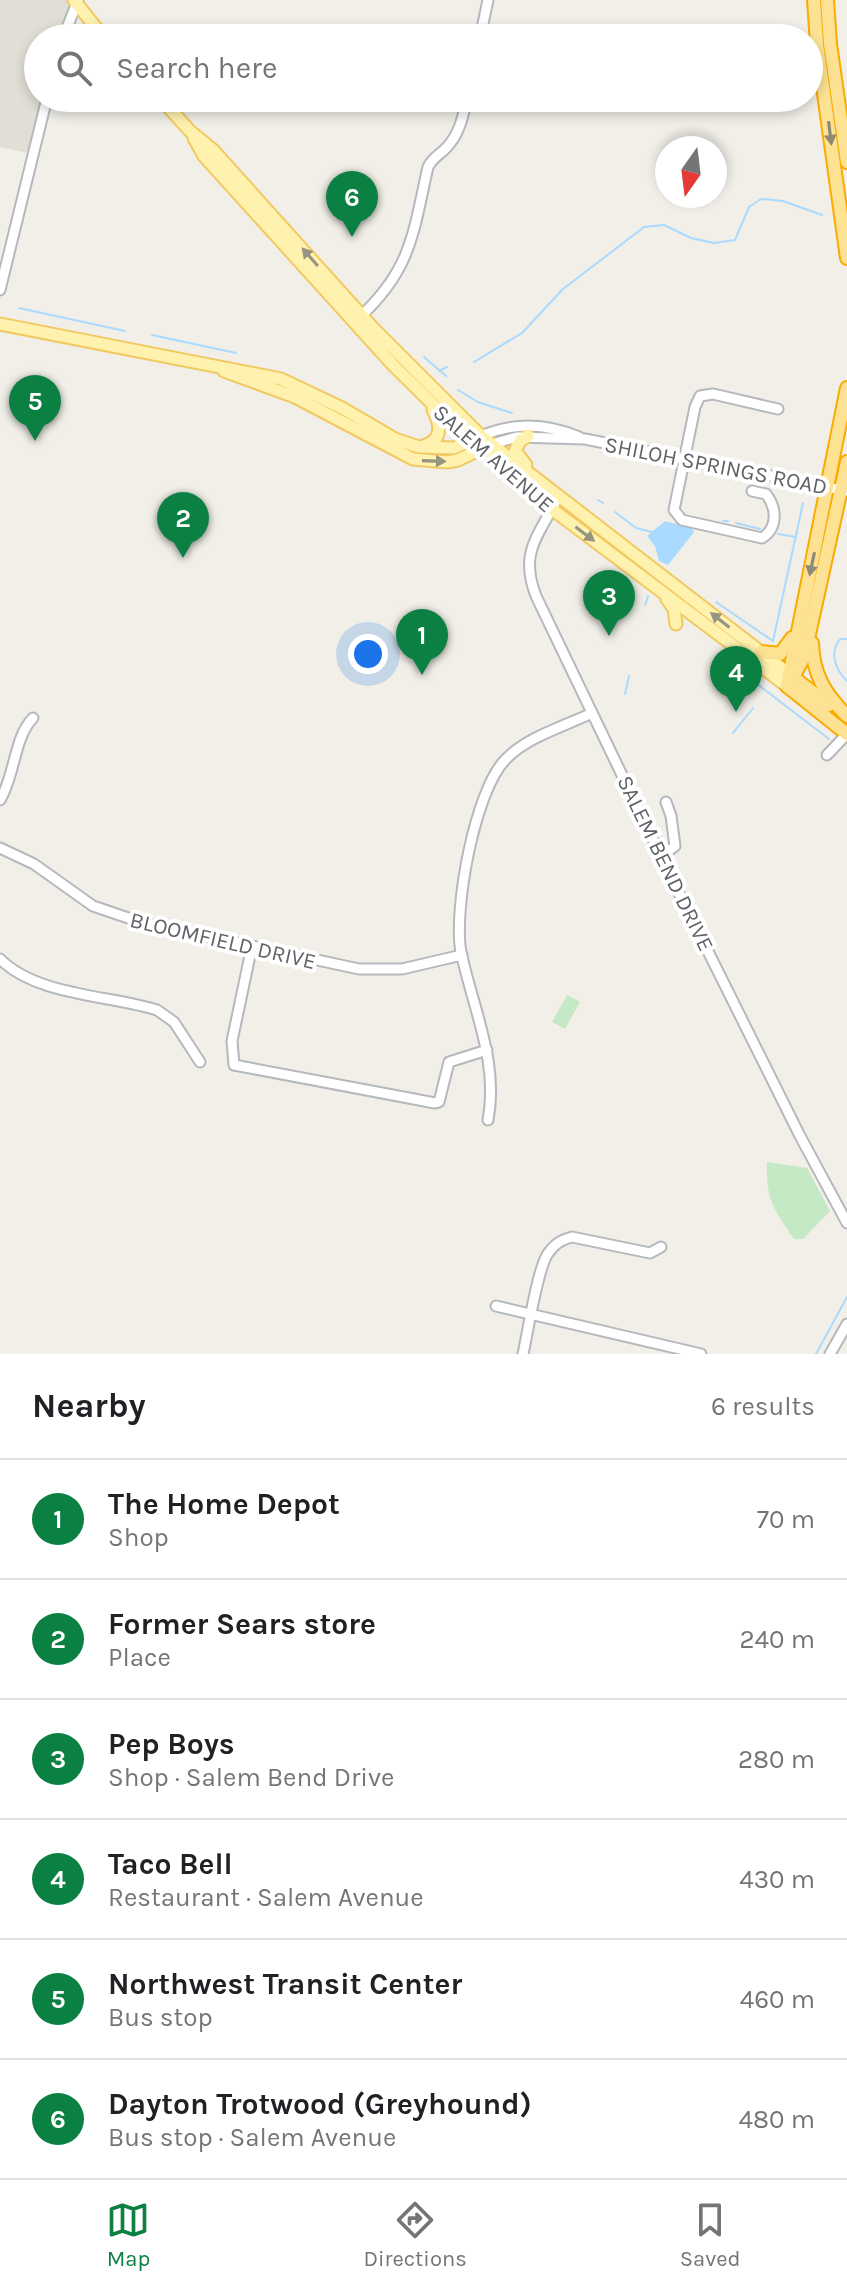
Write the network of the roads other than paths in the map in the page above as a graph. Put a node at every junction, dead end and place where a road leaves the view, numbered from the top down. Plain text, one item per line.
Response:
1 (488, 0) edge
2 (814, 0) edge
3 (827, 0) edge
4 (74, 1) edge
5 (67, 24) edge
6 (93, 24) edge
7 (483, 24) edge
8 (816, 24) edge
9 (823, 87) edge
10 (44, 112) edge
11 (173, 112) edge
12 (463, 112) edge
13 (190, 131) junction
14 (207, 159) junction
15 (847, 162) edge
16 (262, 205) junction
17 (847, 258) edge
18 (0, 290) edge
19 (358, 319) junction
20 (0, 324) edge
21 (216, 367) junction
22 (847, 388) edge
23 (423, 396) junction
24 (778, 409) dead end
25 (528, 436) junction
26 (585, 439) junction
27 (481, 443) junction
28 (419, 447) junction
29 (685, 458) junction
30 (847, 462) edge
31 (538, 482) junction
32 (839, 490) edge
33 (752, 491) dead end
34 (558, 497) junction
35 (552, 509) junction
36 (663, 592) junction
37 (805, 623) junction
38 (676, 624) dead end
39 (761, 652) junction
40 (790, 679) junction
41 (592, 713) junction
42 (33, 718) dead end
43 (847, 718) edge
44 (847, 734) edge
45 (827, 755) dead end
46 (0, 800) edge
47 (666, 802) dead end
48 (0, 848) edge
49 (662, 856) junction
50 (252, 946) junction
51 (462, 955) junction
52 (0, 959) edge
53 (487, 1050) junction
54 (200, 1062) dead end
55 (488, 1120) dead end
56 (847, 1223) edge
57 (661, 1247) dead end
58 (496, 1306) dead end
59 (532, 1315) junction
60 (847, 1324) edge
61 (694, 1353) edge
62 (523, 1354) edge
63 (830, 1354) edge

1 - 7 street
2 -> 8 highway
3 - 15 highway
4 - 5 street
4 - 6 main road
9 -> 17 highway
10 - 18 street
11 - 13 main road, SALEM AVENUE
12 - 19 street
13 - 14 main road, SALEM AVENUE
13 - 16 main road, SALEM AVENUE
14 - 16 main road
14 - 19 main road, SALEM AVENUE
19 -> 16 main road, SALEM AVENUE
19 - 23 main road, SALEM AVENUE
19 - 27 main road, SALEM AVENUE
20 - 21 main road, SHILOH SPRINGS ROAD
21 -> 27 main road, SHILOH SPRINGS ROAD
21 - 28 main road, SHILOH SPRINGS ROAD
22 - 32 highway
23 - 27 main road, SALEM AVENUE
23 - 28 main road
24 - 29 street
25 - 26 street, SHILOH SPRINGS ROAD
25 - 27 street, SHILOH SPRINGS ROAD
25 - 31 main road
26 - 27 street, SHILOH SPRINGS ROAD
26 - 29 street, SHILOH SPRINGS ROAD
27 - 28 main road, SHILOH SPRINGS ROAD
27 - 31 main road, SALEM AVENUE
27 - 35 main road, SALEM AVENUE
29 - 32 street, SHILOH SPRINGS ROAD
29 - 33 street
30 - 32 highway
31 - 34 main road, SALEM AVENUE
32 - 37 highway
34 - 35 street, SALEM BEND DRIVE
39 -> 34 main road, SALEM AVENUE
35 -> 36 main road, SALEM AVENUE
35 - 41 street, SALEM BEND DRIVE
36 - 38 main road
36 - 40 main road, SALEM AVENUE
37 - 39 highway
37 - 40 highway
37 - 43 highway
39 - 40 main road, SALEM AVENUE
40 - 43 highway, SALEM AVENUE
40 - 44 highway, SALEM AVENUE
41 - 49 street, SALEM BEND DRIVE
41 - 51 street
42 - 46 street
44 - 45 street
47 - 49 street
48 - 50 street, BLOOMFIELD DRIVE
49 - 56 street, SALEM BEND DRIVE
50 - 51 street, BLOOMFIELD DRIVE
50 - 53 street
51 - 53 street
52 - 54 street
53 - 55 street
57 - 59 street
58 - 59 street
59 - 61 street
59 - 62 street
60 - 63 street

